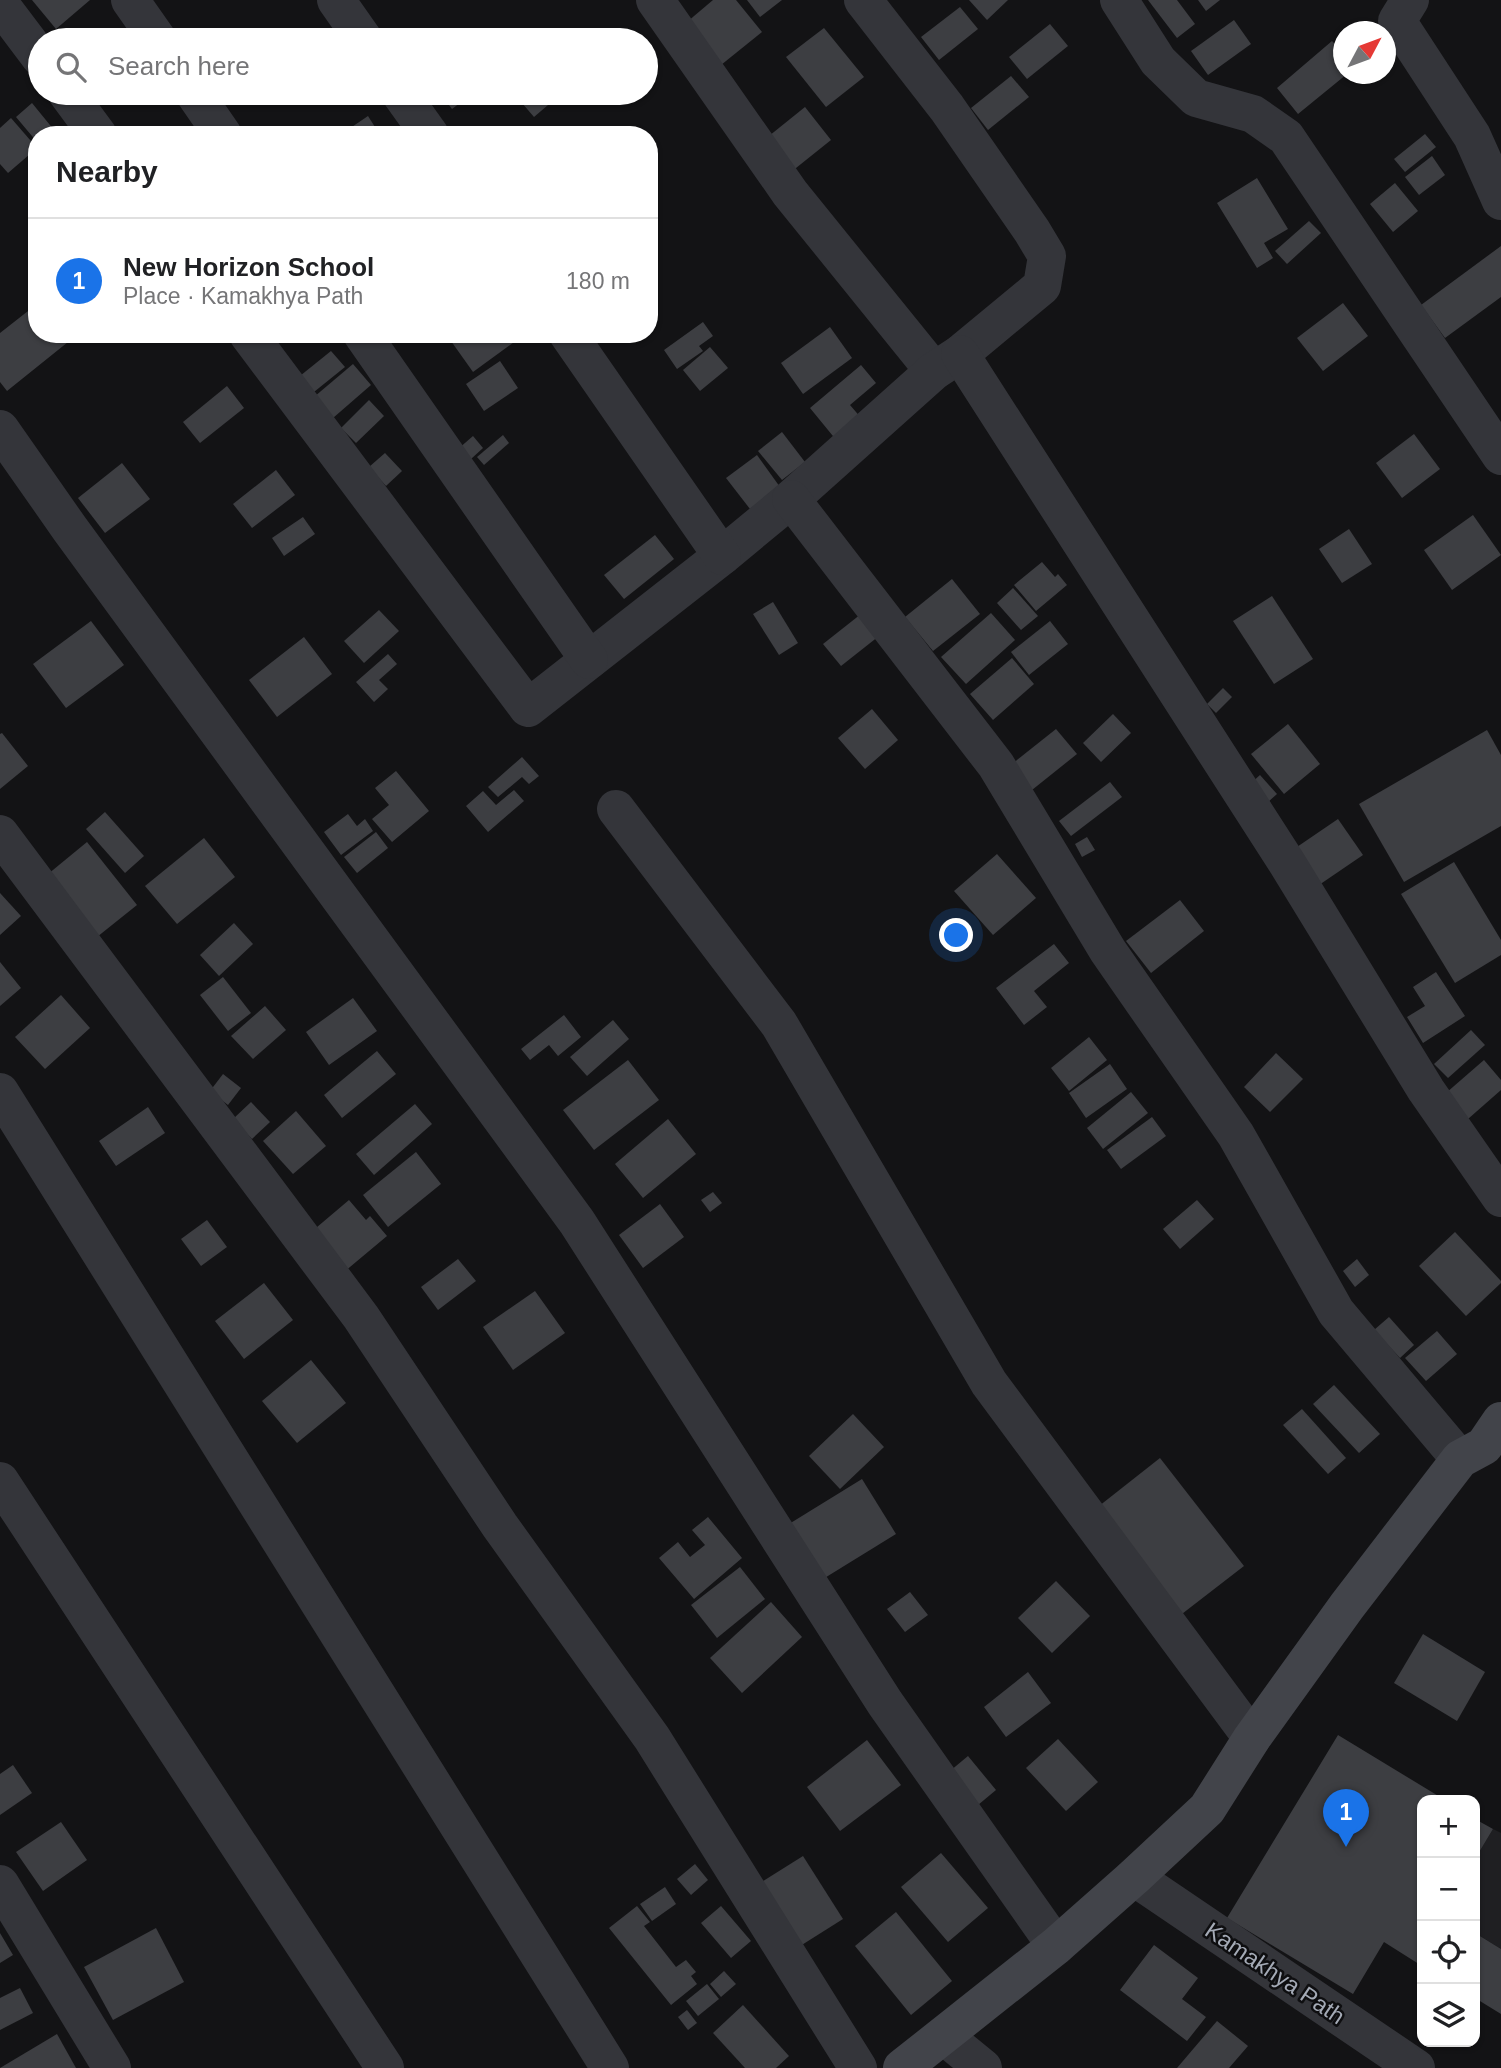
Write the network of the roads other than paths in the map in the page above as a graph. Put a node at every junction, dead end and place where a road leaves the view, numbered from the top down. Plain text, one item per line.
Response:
1 (130, 0) edge
2 (336, 0) edge
3 (655, 0) edge
4 (863, 0) edge
5 (1119, 0) edge
6 (1410, 0) edge
7 (0, 4) edge
8 (150, 28) edge
9 (356, 28) edge
10 (28, 41) edge
11 (76, 105) edge
12 (202, 105) edge
13 (409, 105) edge
14 (91, 126) edge
15 (217, 126) edge
16 (424, 126) edge
17 (1501, 201) edge
18 (255, 343) edge
19 (368, 343) edge
20 (574, 343) edge
21 (947, 363) junction
22 (0, 429) edge
23 (1501, 456) edge
24 (791, 499) junction
25 (722, 556) junction
26 (589, 660) junction
27 (616, 809) dead end
28 (0, 834) edge
29 (0, 1092) edge
30 (1501, 1198) edge
31 (1487, 1445) edge
32 (0, 1481) edge
33 (1252, 1738) junction
34 (1134, 1877) junction
35 (0, 1884) edge
36 (1056, 1946) junction
37 (944, 2036) junction
38 (112, 2068) edge
39 (385, 2068) edge
40 (610, 2068) edge
41 (858, 2068) edge
42 (902, 2068) edge
43 (983, 2068) edge
44 (1416, 2068) edge

1 - 8 street
2 - 9 street
3 - 21 street
4 - 21 street
5 - 23 street
6 - 17 street
7 - 10 street
11 - 14 street
12 - 15 street
13 - 16 street
18 - 26 street
19 - 26 street
20 - 25 street
21 - 24 street
21 - 30 street
22 - 36 street
24 - 25 street
24 - 31 street
25 - 26 street
27 - 33 street
28 - 41 street
29 - 40 street
31 - 33 street
32 - 39 street
33 - 34 street
34 - 36 street
34 - 44 street, Kamakhya Path
35 - 38 street
36 - 37 street
37 - 42 street
37 - 43 street

